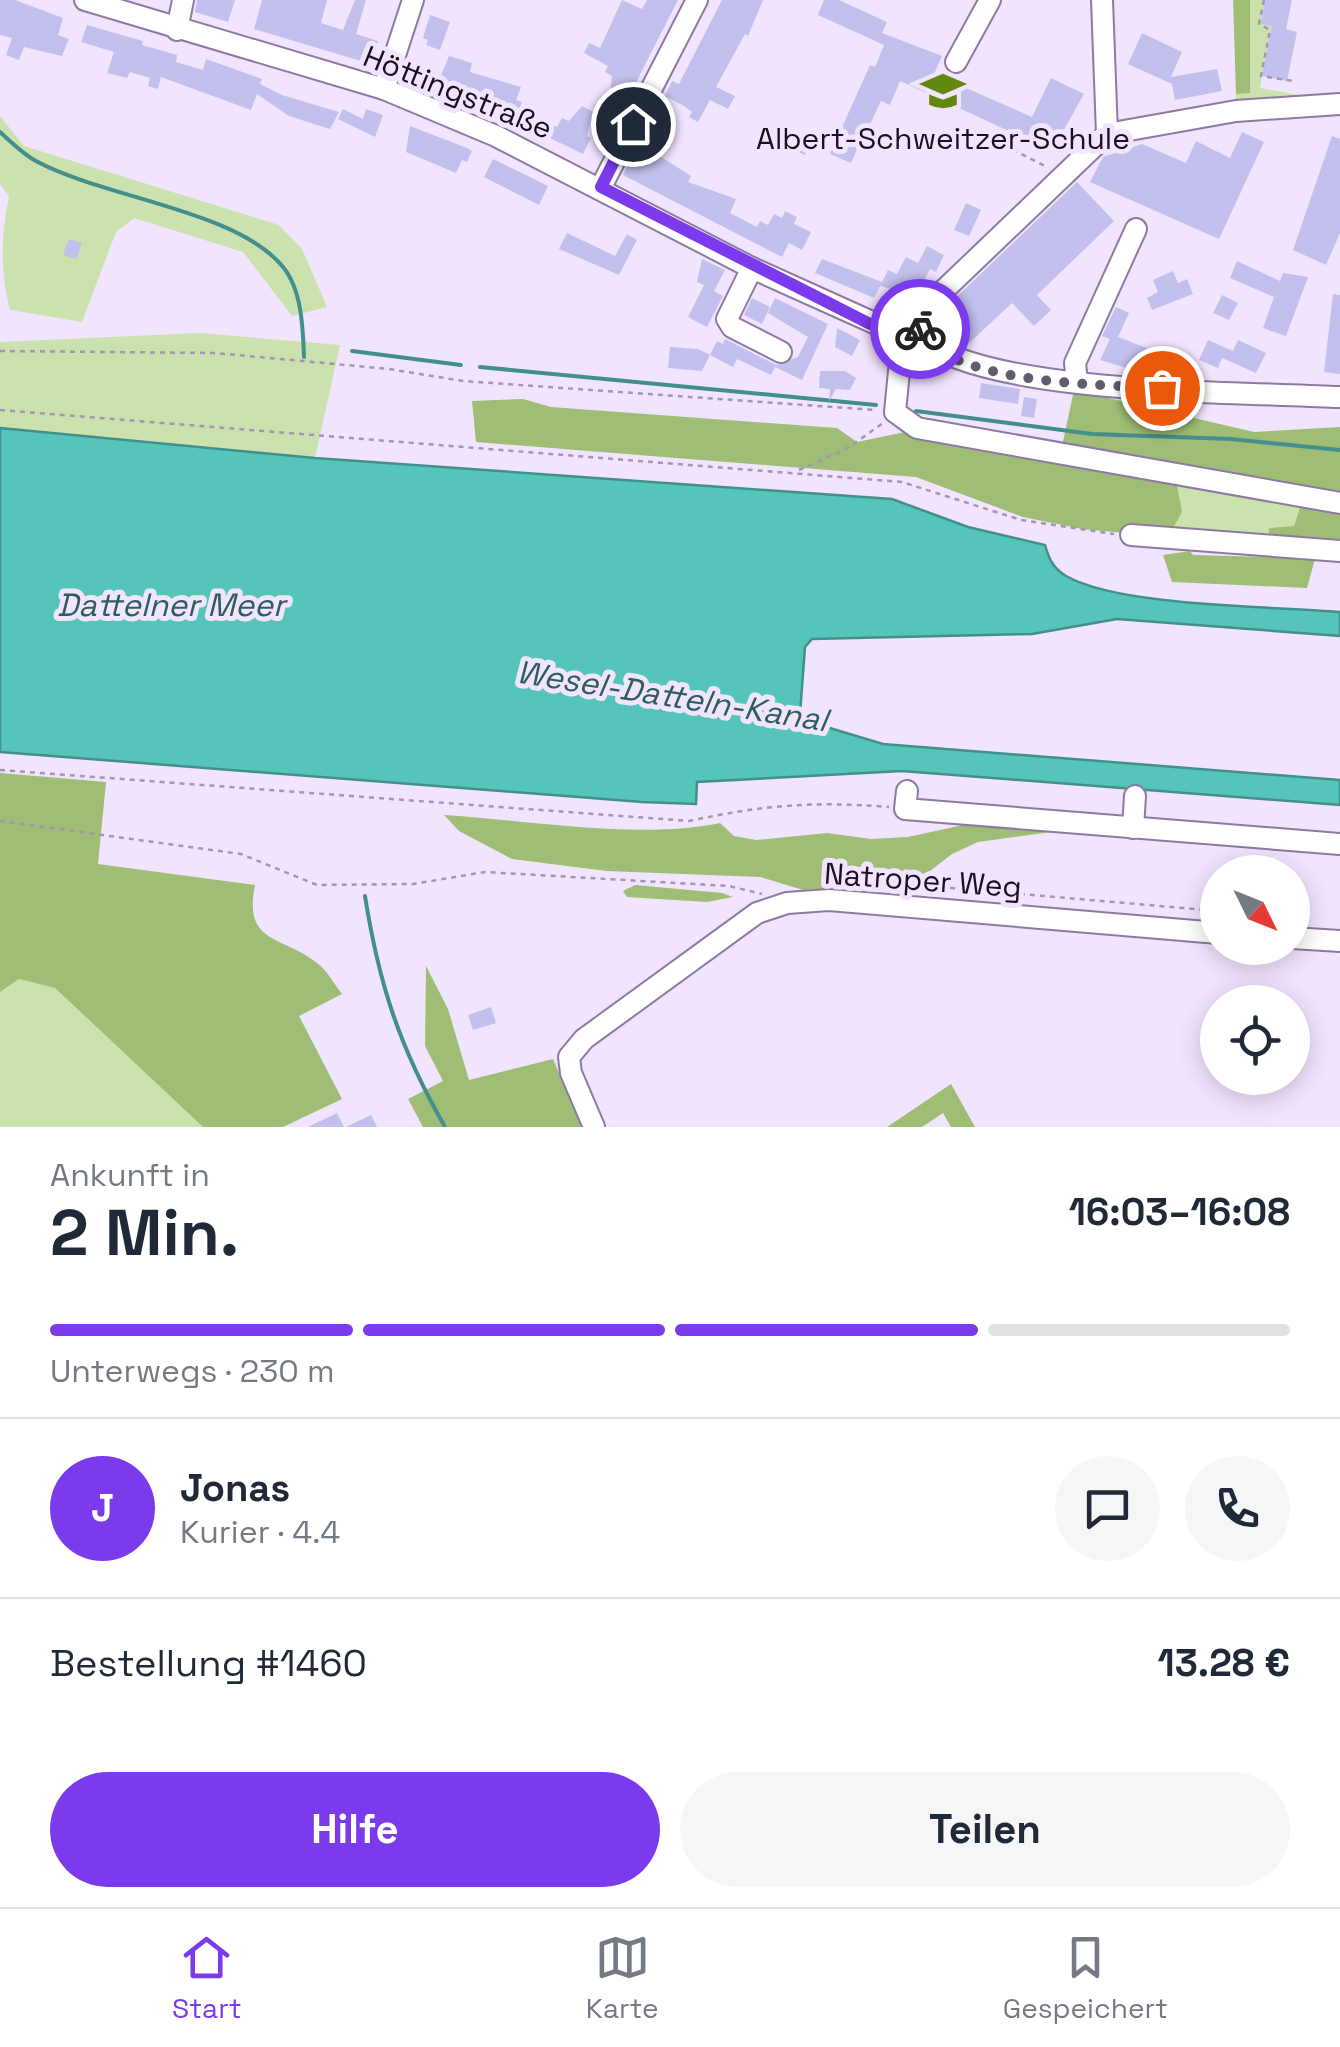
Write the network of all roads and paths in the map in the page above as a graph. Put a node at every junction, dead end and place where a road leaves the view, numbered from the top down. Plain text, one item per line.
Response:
1 (85, 0) edge
2 (183, 0) edge
3 (413, 0) edge
4 (697, 0) edge
5 (990, 0) edge
6 (1102, 0) edge
7 (1264, 0) edge
8 (177, 30) junction
9 (956, 62) dead end
10 (1293, 82) dead end
11 (384, 89) junction
12 (1340, 104) edge
13 (968, 127) dead end
14 (1107, 134) junction
15 (1063, 176) junction
16 (601, 187) junction
17 (1136, 229) dead end
18 (752, 268) junction
19 (922, 311) junction
20 (920, 338) junction
21 (0, 351) edge
22 (781, 352) dead end
23 (1077, 382) junction
24 (1340, 397) edge
25 (0, 410) edge
26 (895, 412) junction
27 (796, 472) junction
28 (1340, 503) edge
29 (1131, 535) joint
30 (1338, 549) edge
31 (773, 710) dead end
32 (804, 712) dead end
33 (0, 770) edge
34 (1135, 796) dead end
35 (906, 800) joint
36 (0, 820) edge
37 (1133, 828) junction
38 (1340, 844) edge
39 (787, 903) junction
40 (919, 908) junction
41 (1200, 909) edge
42 (1200, 931) edge
43 (1310, 939) edge
44 (1340, 940) edge
45 (594, 1127) edge

1 - 8 street, Höttingstraße
2 - 8 street
3 - 11 street
4 - 16 street
5 - 9 street
6 - 14 street
7 - 10 path
8 - 11 street, Höttingstraße
11 - 16 street, Höttingstraße
12 - 14 street
13 - 15 path
14 - 15 street
15 - 19 street
16 - 18 street, Höttingstraße
17 - 23 street
18 - 19 street, Höttingstraße
18 - 22 street
19 - 20 street
20 - 23 street
20 - 26 street
21 - 26 path
23 - 24 street
25 - 27 path
26 - 27 path
26 - 28 street
27 - 29 path
29 - 30 street
31 - 32 path
33 - 35 path
34 - 37 street
35 - 37 street
36 - 39 path
37 - 38 street
39 - 40 street, Natroper Weg
39 - 45 street, Natroper Weg
40 - 41 path
40 - 42 street, Natroper Weg
43 - 44 street

